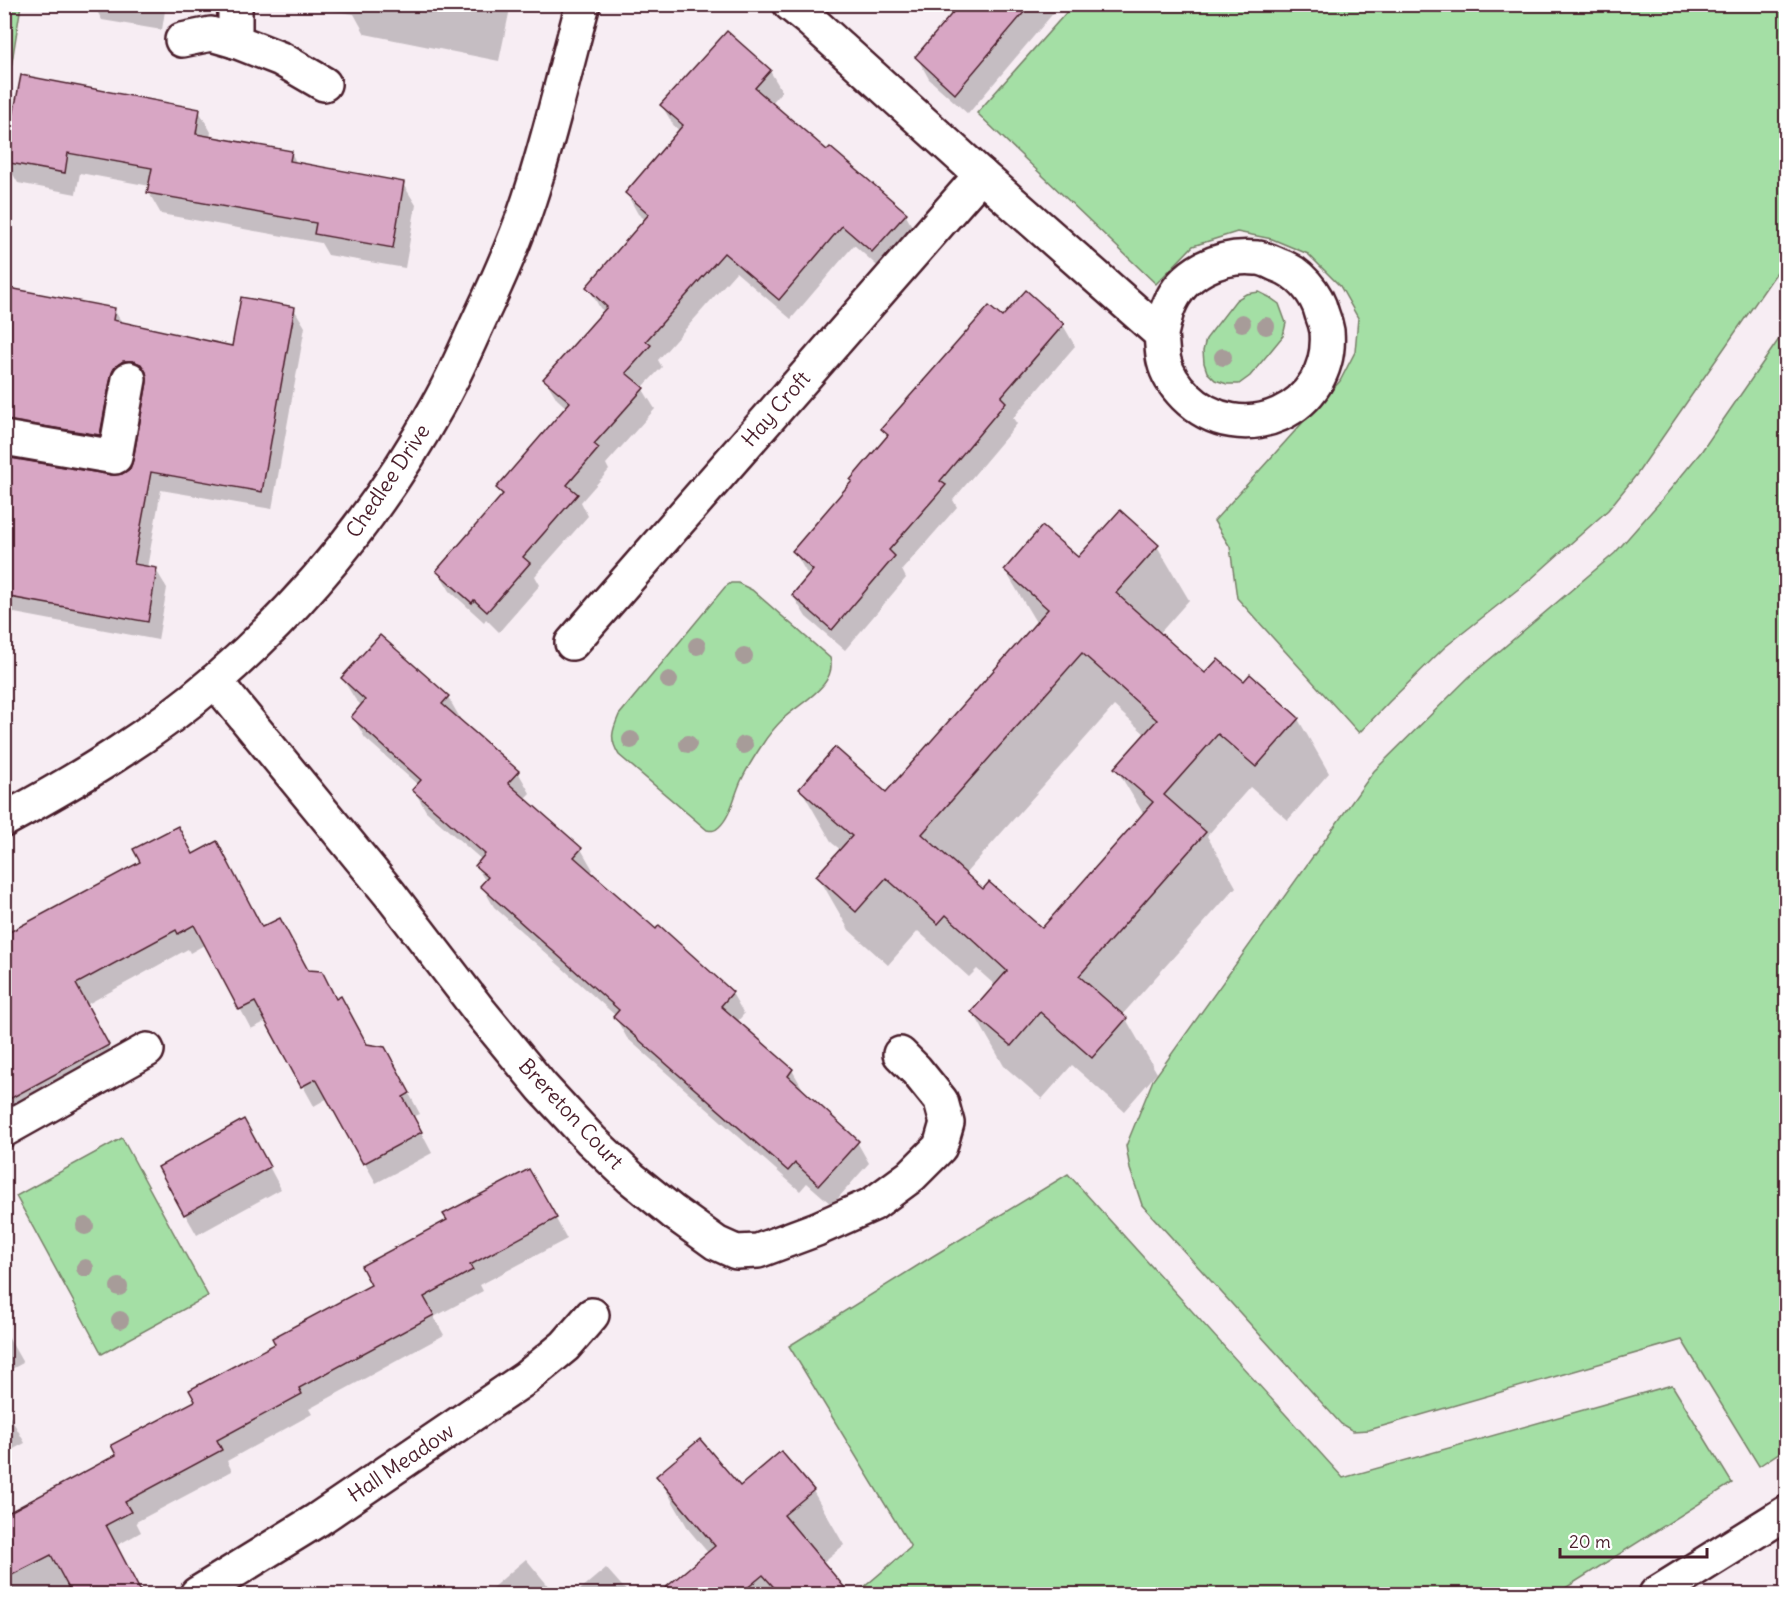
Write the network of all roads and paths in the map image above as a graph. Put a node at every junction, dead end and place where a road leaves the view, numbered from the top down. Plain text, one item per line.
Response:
1 (235, 4) edge
2 (583, 4) edge
3 (808, 10) edge
4 (182, 40) dead end
5 (235, 41) junction
6 (324, 84) dead end
7 (981, 175) junction
8 (1161, 334) junction
9 (129, 379) dead end
10 (4, 438) edge
11 (572, 643) dead end
12 (214, 681) junction
13 (4, 820) edge
14 (147, 1050) dead end
15 (900, 1054) dead end
16 (4, 1130) edge
17 (592, 1315) dead end
18 (1786, 1513) edge
19 (197, 1594) edge
20 (1656, 1594) edge

1 - 5 main road
2 - 12 main road, Chedlee Drive
3 - 7 main road
4 - 5 main road
5 - 6 main road
7 - 8 main road
7 - 11 main road, Hay Croft
8 - 8 main road
9 - 10 main road
12 - 13 main road, Chedlee Drive
12 - 15 main road, Brereton Court
14 - 16 main road
17 - 19 main road, Hall Meadow
18 - 20 main road

